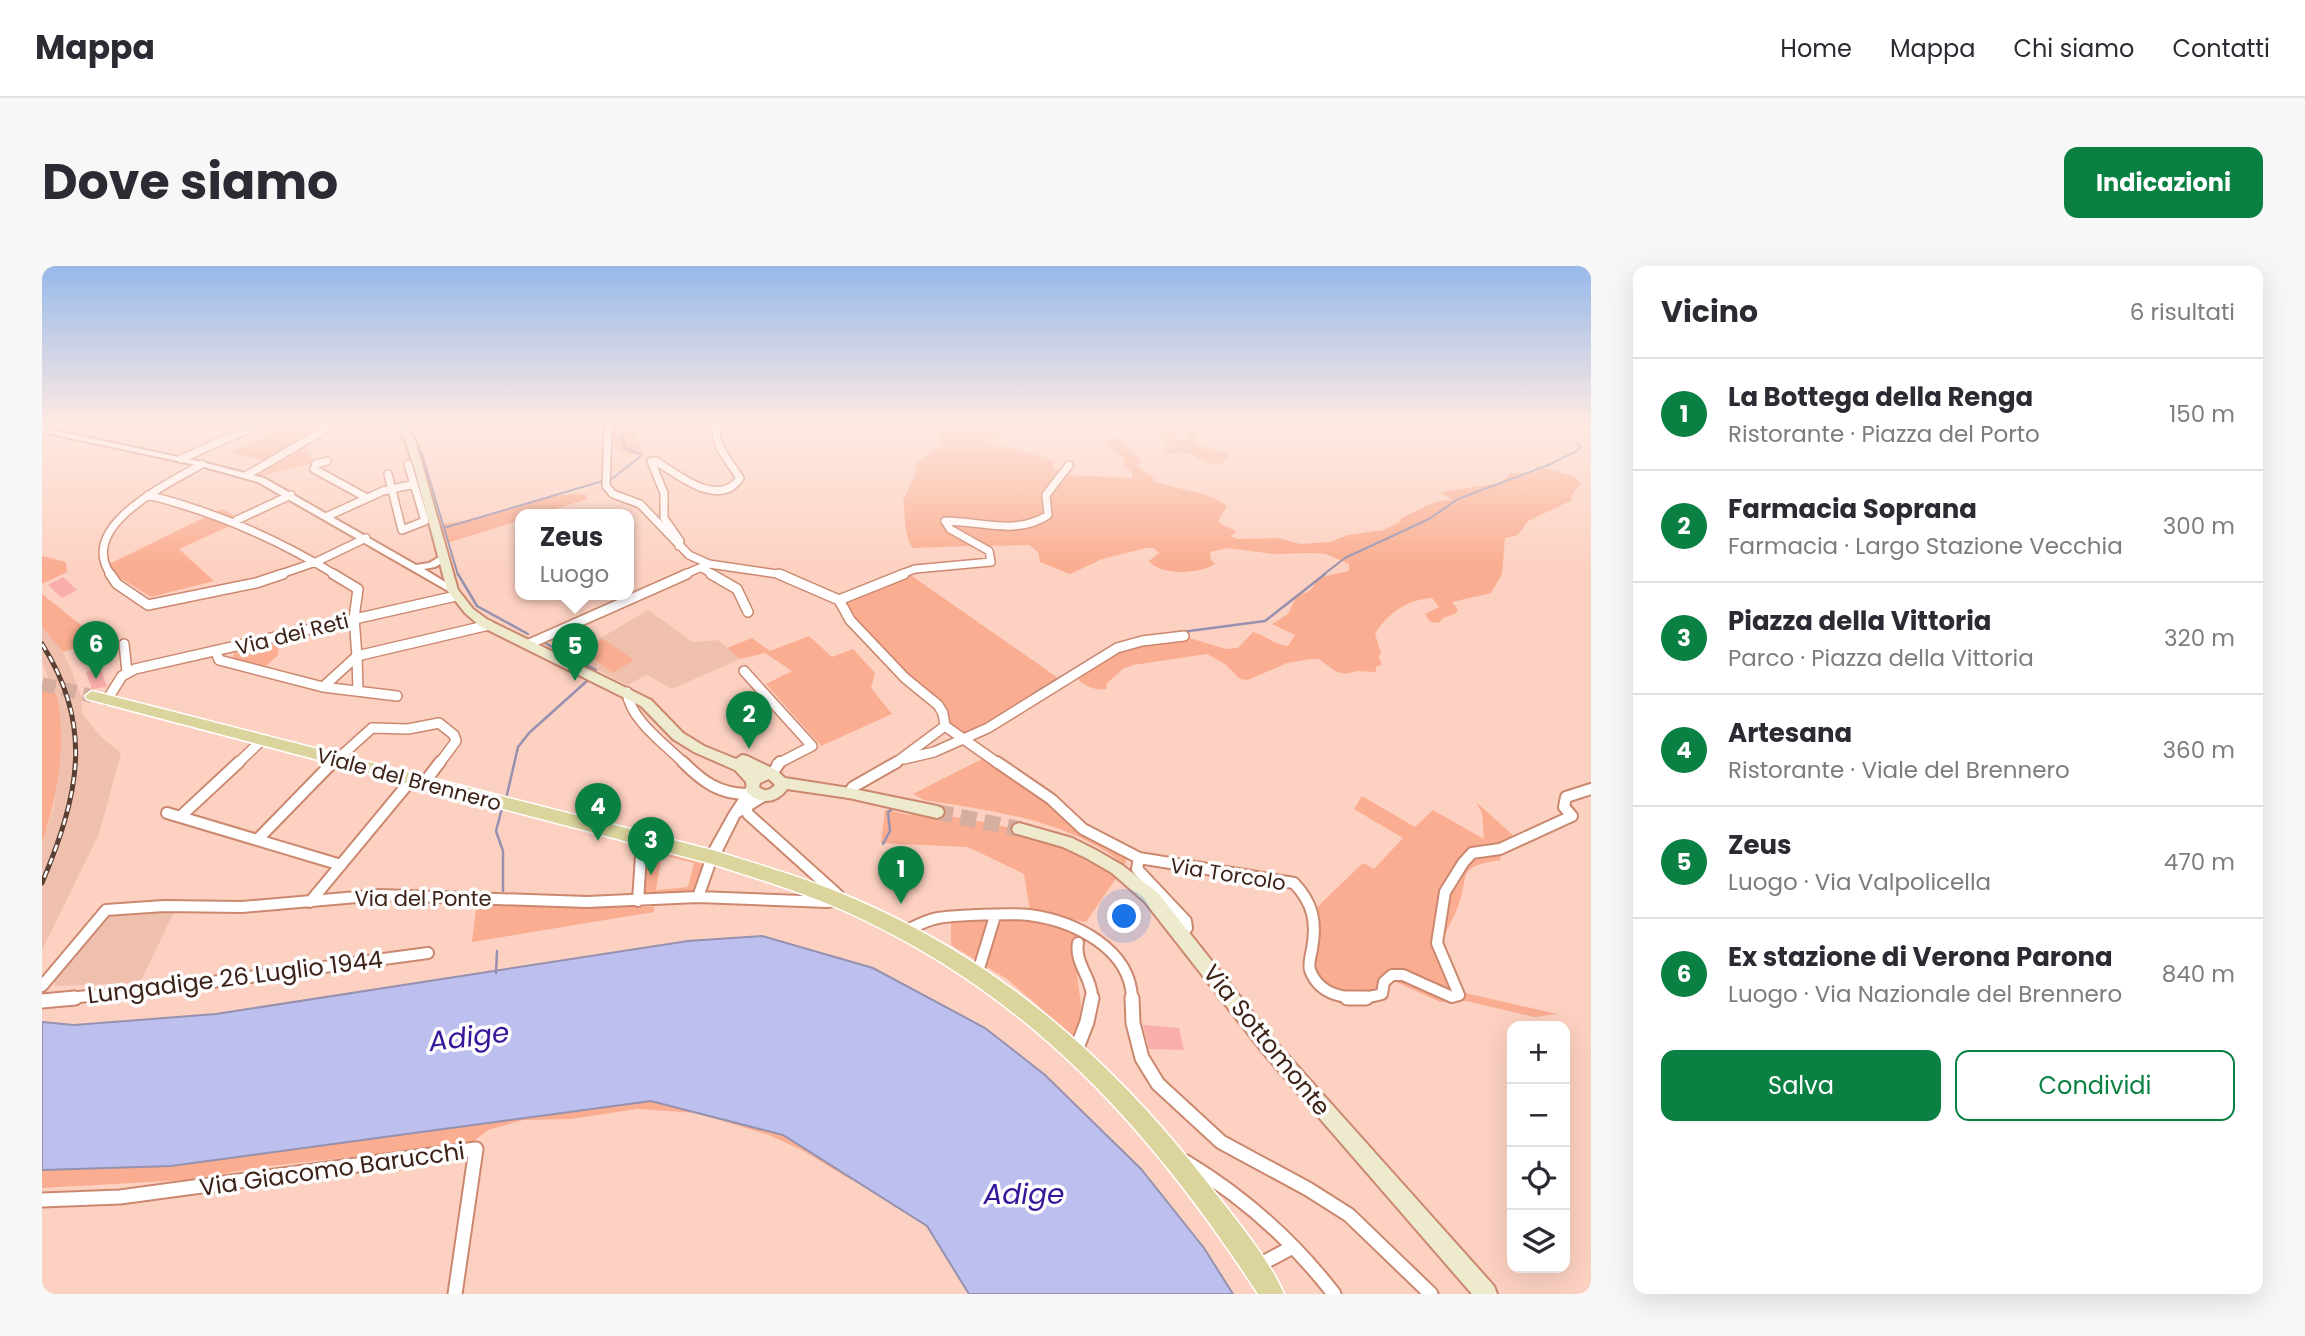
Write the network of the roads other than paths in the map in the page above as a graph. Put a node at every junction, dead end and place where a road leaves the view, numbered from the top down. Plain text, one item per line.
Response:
1 (188, 472) edge
2 (235, 472) edge
3 (252, 472) edge
4 (319, 472) edge
5 (410, 472) edge
6 (421, 472) edge
7 (605, 472) edge
8 (655, 472) edge
9 (674, 472) edge
10 (736, 472) edge
11 (1064, 472) edge
12 (388, 474) dead end
13 (247, 475) junction
14 (414, 484) junction
15 (391, 489) junction
16 (148, 495) junction
17 (291, 495) junction
18 (367, 498) junction
19 (328, 516) junction
20 (237, 520) junction
21 (366, 538) junction
22 (679, 546) junction
23 (443, 558) junction
24 (316, 562) junction
25 (708, 565) junction
26 (414, 568) junction
27 (455, 593) junction
28 (634, 598) edge
29 (629, 600) edge
30 (839, 600) junction
31 (748, 612) dead end
32 (354, 618) junction
33 (489, 625) junction
34 (1184, 636) dead end
35 (124, 644) dead end
36 (530, 644) junction
37 (216, 652) junction
38 (357, 656) junction
39 (744, 671) dead end
40 (127, 672) junction
41 (323, 687) junction
42 (358, 691) junction
43 (627, 692) junction
44 (397, 696) dead end
45 (99, 698) joint
46 (945, 726) junction
47 (261, 741) junction
48 (966, 742) junction
49 (335, 760) junction
50 (900, 760) junction
51 (418, 781) junction
52 (1591, 789) edge
53 (759, 791) junction
54 (845, 793) junction
55 (726, 794) junction
56 (937, 812) tunnel mouth
57 (167, 813) dead end
58 (181, 816) junction
59 (1019, 829) tunnel mouth
60 (257, 840) junction
61 (642, 840) junction
62 (712, 857) junction
63 (1139, 858) junction
64 (341, 865) junction
65 (698, 897) junction
66 (838, 900) junction
67 (638, 901) junction
68 (310, 902) junction
69 (995, 916) junction
70 (903, 932) junction
71 (1181, 935) junction
72 (1078, 943) dead end
73 (428, 953) dead end
74 (977, 975) junction
75 (42, 986) edge
76 (42, 1001) edge
77 (1075, 1054) junction
78 (1166, 1152) junction
79 (42, 1200) edge
80 (1291, 1248) junction
81 (1255, 1267) junction
82 (455, 1294) edge
83 (1272, 1294) edge
84 (1334, 1294) edge
85 (1431, 1294) edge
86 (1486, 1294) edge

1 - 16 street
2 - 13 street
3 - 13 street
4 - 18 street
5 - 14 street
6 - 23 main road
7 - 22 street
8 - 22 street
9 - 10 street
11 - 30 street
12 - 15 street
13 - 17 street
14 - 15 street
14 - 15 street
15 - 18 street
16 - 20 street
16 - 24 street
17 - 19 street
17 - 20 street
18 - 19 street
19 - 21 street
20 - 24 street
21 - 24 street
21 - 26 street
22 - 25 street
23 - 26 street
23 - 27 main road
24 - 32 street
25 - 28 street
25 - 30 street
25 - 31 street
26 - 27 street
27 - 32 street, Via dei Reti
27 - 33 main road
29 - 36 street
30 - 46 street
32 - 37 street, Via dei Reti
32 - 38 street
33 - 36 main road
33 - 38 street
34 - 48 street
35 - 40 street
36 - 43 main road
37 - 40 street, Via dei Reti
37 - 41 street
38 - 41 street
38 - 42 street
39 - 53 street
40 - 45 street
41 - 42 street
42 - 44 street
43 - 53 main road
43 - 55 street
45 - 47 main road, Viale del Brennero
46 - 48 street, Via Torcolo
46 - 50 street
47 - 49 main road, Viale del Brennero
47 - 58 street
48 - 50 street
48 - 63 street, Via Torcolo
49 - 51 main road, Viale del Brennero
49 - 51 street
49 - 60 street
50 - 54 street
51 - 61 main road, Viale del Brennero
51 - 64 street
52 - 63 street, Via Torcolo
53 - 54 main road
53 - 55 street
53 - 55 street
53 - 62 street
53 - 66 street
54 - 56 main road
57 - 58 street
58 - 60 street
59 - 71 main road, Via Sottomonte
60 - 64 street
61 - 62 main road, Viale del Brennero
61 - 67 street
62 - 65 street
62 - 66 main road, Viale del Brennero
63 - 71 street, Via Torcolo
64 - 68 street
65 - 66 street, Via del Ponte
65 - 67 street, Via del Ponte
66 - 70 main road, Viale del Brennero
67 - 68 street, Via del Ponte
68 - 75 street, Via del Ponte
69 - 70 street
69 - 74 street
69 - 85 street
70 - 74 main road, Viale del Brennero
71 - 86 main road, Via Sottomonte
72 - 77 street
73 - 76 street, Lungadige 26 Luglio 1944
74 - 77 main road, Viale del Brennero
77 - 78 main road, Viale del Brennero
78 - 80 street
78 - 81 main road, Viale del Brennero
79 - 82 street, Via Giacomo Barucchi
80 - 81 street
80 - 84 street
81 - 83 main road, Viale del Brennero

